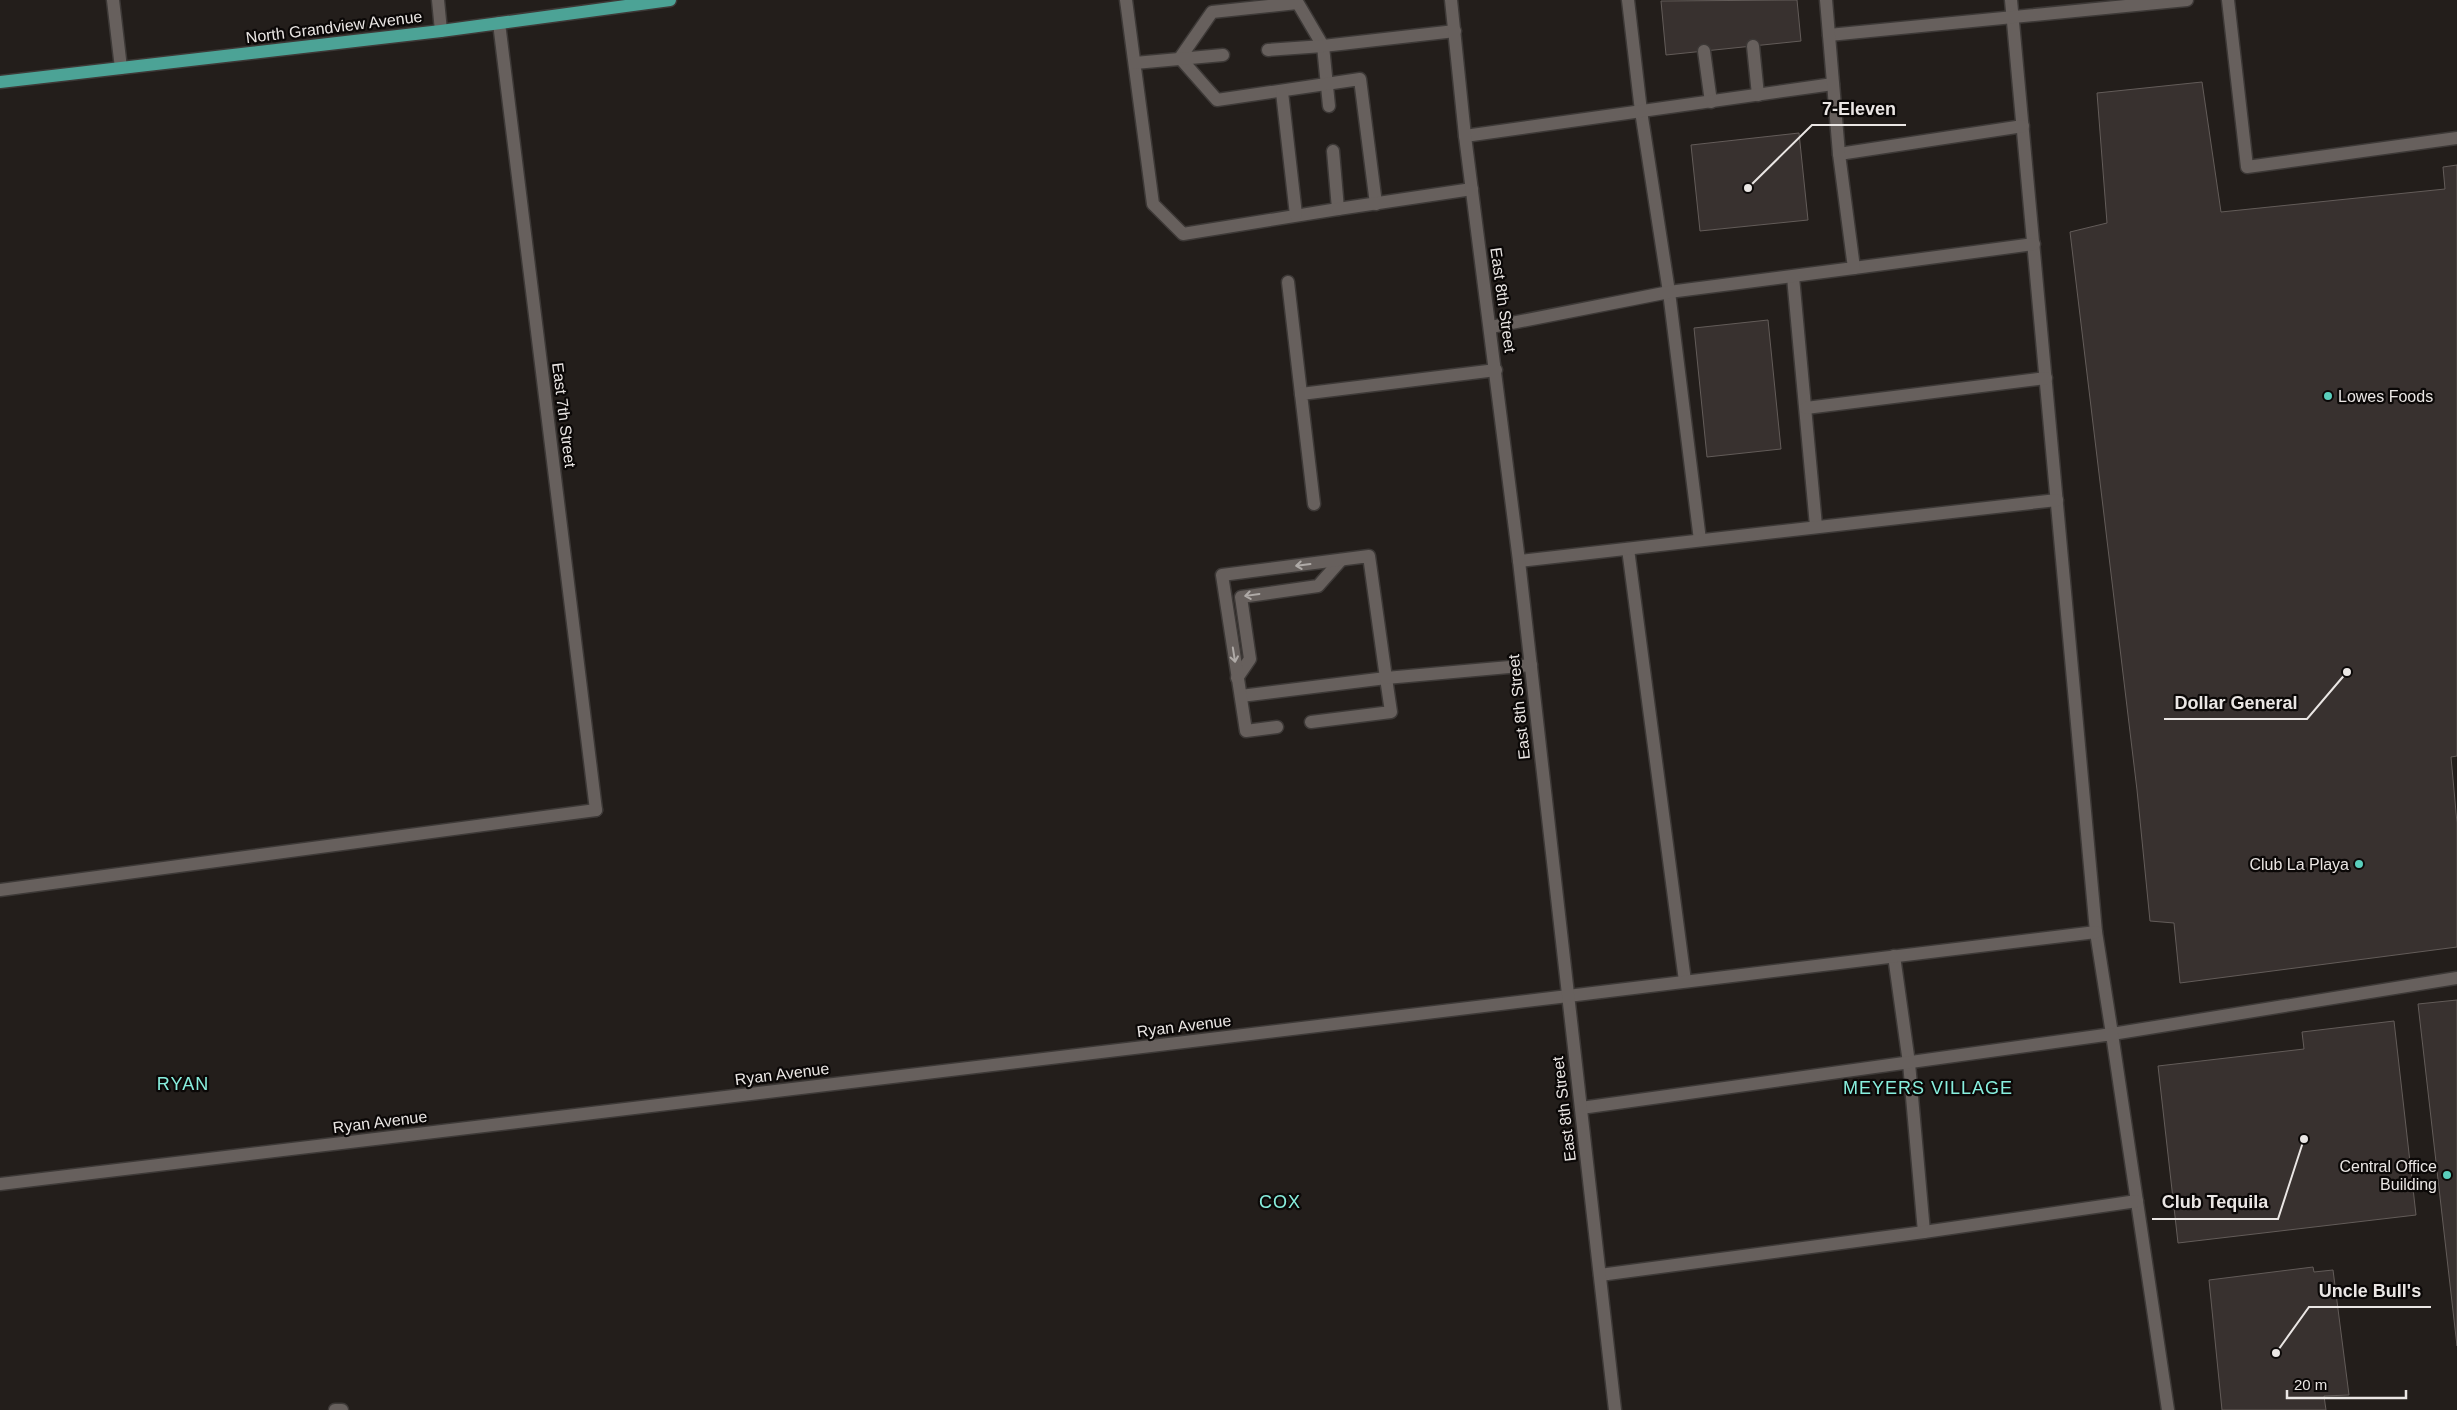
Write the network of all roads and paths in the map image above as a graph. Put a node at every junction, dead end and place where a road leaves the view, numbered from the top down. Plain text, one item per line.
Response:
1 (113, 0) edge
2 (438, 0) edge
3 (670, 0) edge
4 (1126, 0) edge
5 (1451, 0) edge
6 (1628, 0) edge
7 (1826, 0) edge
8 (2011, 0) edge
9 (2187, 0) edge
10 (2228, 0) edge
11 (1297, 1) edge
12 (2013, 18) junction
13 (499, 23) junction
14 (441, 31) junction
15 (1455, 31) junction
16 (1829, 35) junction
17 (1323, 46) junction
18 (1753, 46) dead end
19 (1268, 50) dead end
20 (1704, 51) dead end
21 (1223, 55) dead end
22 (1180, 58) junction
23 (1135, 63) junction
24 (121, 68) junction
25 (0, 82) edge
26 (1833, 84) junction
27 (1327, 85) junction
28 (1282, 92) junction
29 (1758, 95) junction
30 (1711, 102) junction
31 (1329, 106) dead end
32 (1641, 111) junction
33 (2023, 126) junction
34 (1465, 136) junction
35 (2457, 138) edge
36 (1333, 151) dead end
37 (1840, 154) junction
38 (1472, 189) junction
39 (1376, 204) junction
40 (1338, 209) junction
41 (1296, 215) junction
42 (2034, 244) junction
43 (1854, 268) junction
44 (1793, 277) junction
45 (1288, 282) dead end
46 (1669, 292) junction
47 (1491, 327) junction
48 (1496, 370) junction
49 (2046, 378) junction
50 (1301, 394) junction
51 (1806, 408) junction
52 (2057, 500) junction
53 (1314, 504) dead end
54 (1816, 526) junction
55 (1700, 540) junction
56 (1628, 549) junction
57 (1341, 560) junction
58 (1519, 560) junction
59 (1531, 665) junction
60 (1237, 678) junction
61 (1386, 678) junction
62 (1241, 696) junction
63 (1311, 722) dead end
64 (1278, 727) dead end
65 (0, 890) edge
66 (2096, 932) junction
67 (1894, 956) junction
68 (2457, 978) edge
69 (1685, 981) junction
70 (1568, 996) junction
71 (2112, 1034) junction
72 (1909, 1062) junction
73 (1580, 1108) junction
74 (0, 1184) edge
75 (2137, 1200) junction
76 (1924, 1232) junction
77 (1600, 1275) junction
78 (335, 1410) edge
79 (342, 1410) edge
80 (1615, 1410) edge
81 (2168, 1410) edge

1 - 24 street
2 - 14 street
3 - 13 main road, North Grandview Avenue
4 - 23 street
5 - 15 street, East 8th Street
6 - 32 street
7 - 16 street
8 - 12 street
9 - 12 street
10 - 35 street
11 - 17 street
11 - 22 street
12 - 16 street
12 - 33 street
13 - 14 main road, North Grandview Avenue
13 - 65 street, East 7th Street
14 - 24 main road, North Grandview Avenue
15 - 17 street
15 - 34 street, East 8th Street
16 - 26 street
17 - 19 street
17 - 27 street
18 - 29 street
20 - 30 street
21 - 22 street
22 - 23 street
22 - 28 street
23 - 41 street
24 - 25 main road, North Grandview Avenue
26 - 29 street
26 - 37 street
27 - 28 street
27 - 31 street
27 - 39 street
28 - 41 street
29 - 30 street
30 - 32 street
32 - 34 street
32 - 46 street
33 - 37 street
33 - 42 street
34 - 38 street, East 8th Street
36 - 40 street
37 - 43 street
38 - 39 street
38 - 47 street, East 8th Street
39 - 40 street
40 - 41 street
42 - 43 street
42 - 49 street
43 - 44 street
44 - 46 street
44 - 51 street
45 - 50 street
46 - 47 street
46 - 55 street
47 - 48 street, East 8th Street
48 - 50 street
48 - 58 street, East 8th Street
49 - 51 street
49 - 52 street
50 - 53 street
51 - 54 street
52 - 54 street
52 - 66 street
54 - 55 street
55 - 56 street
56 - 58 street
56 - 69 street
57 -> 60 street
57 -> 60 street
57 - 61 street
58 - 59 street, East 8th Street
59 - 61 street
59 - 70 street, East 8th Street
60 - 62 street
61 - 62 street
61 - 63 street
62 - 64 street
66 - 67 street, Ryan Avenue
66 - 71 street
67 - 69 street, Ryan Avenue
67 - 72 street
68 - 71 street
69 - 70 street, Ryan Avenue
70 - 73 street, East 8th Street
70 - 74 street, Ryan Avenue
71 - 72 street
71 - 75 street
72 - 73 street
72 - 76 street
73 - 77 street, East 8th Street
75 - 76 street
75 - 81 street
76 - 77 street
77 - 80 street, East 8th Street
78 - 79 street

